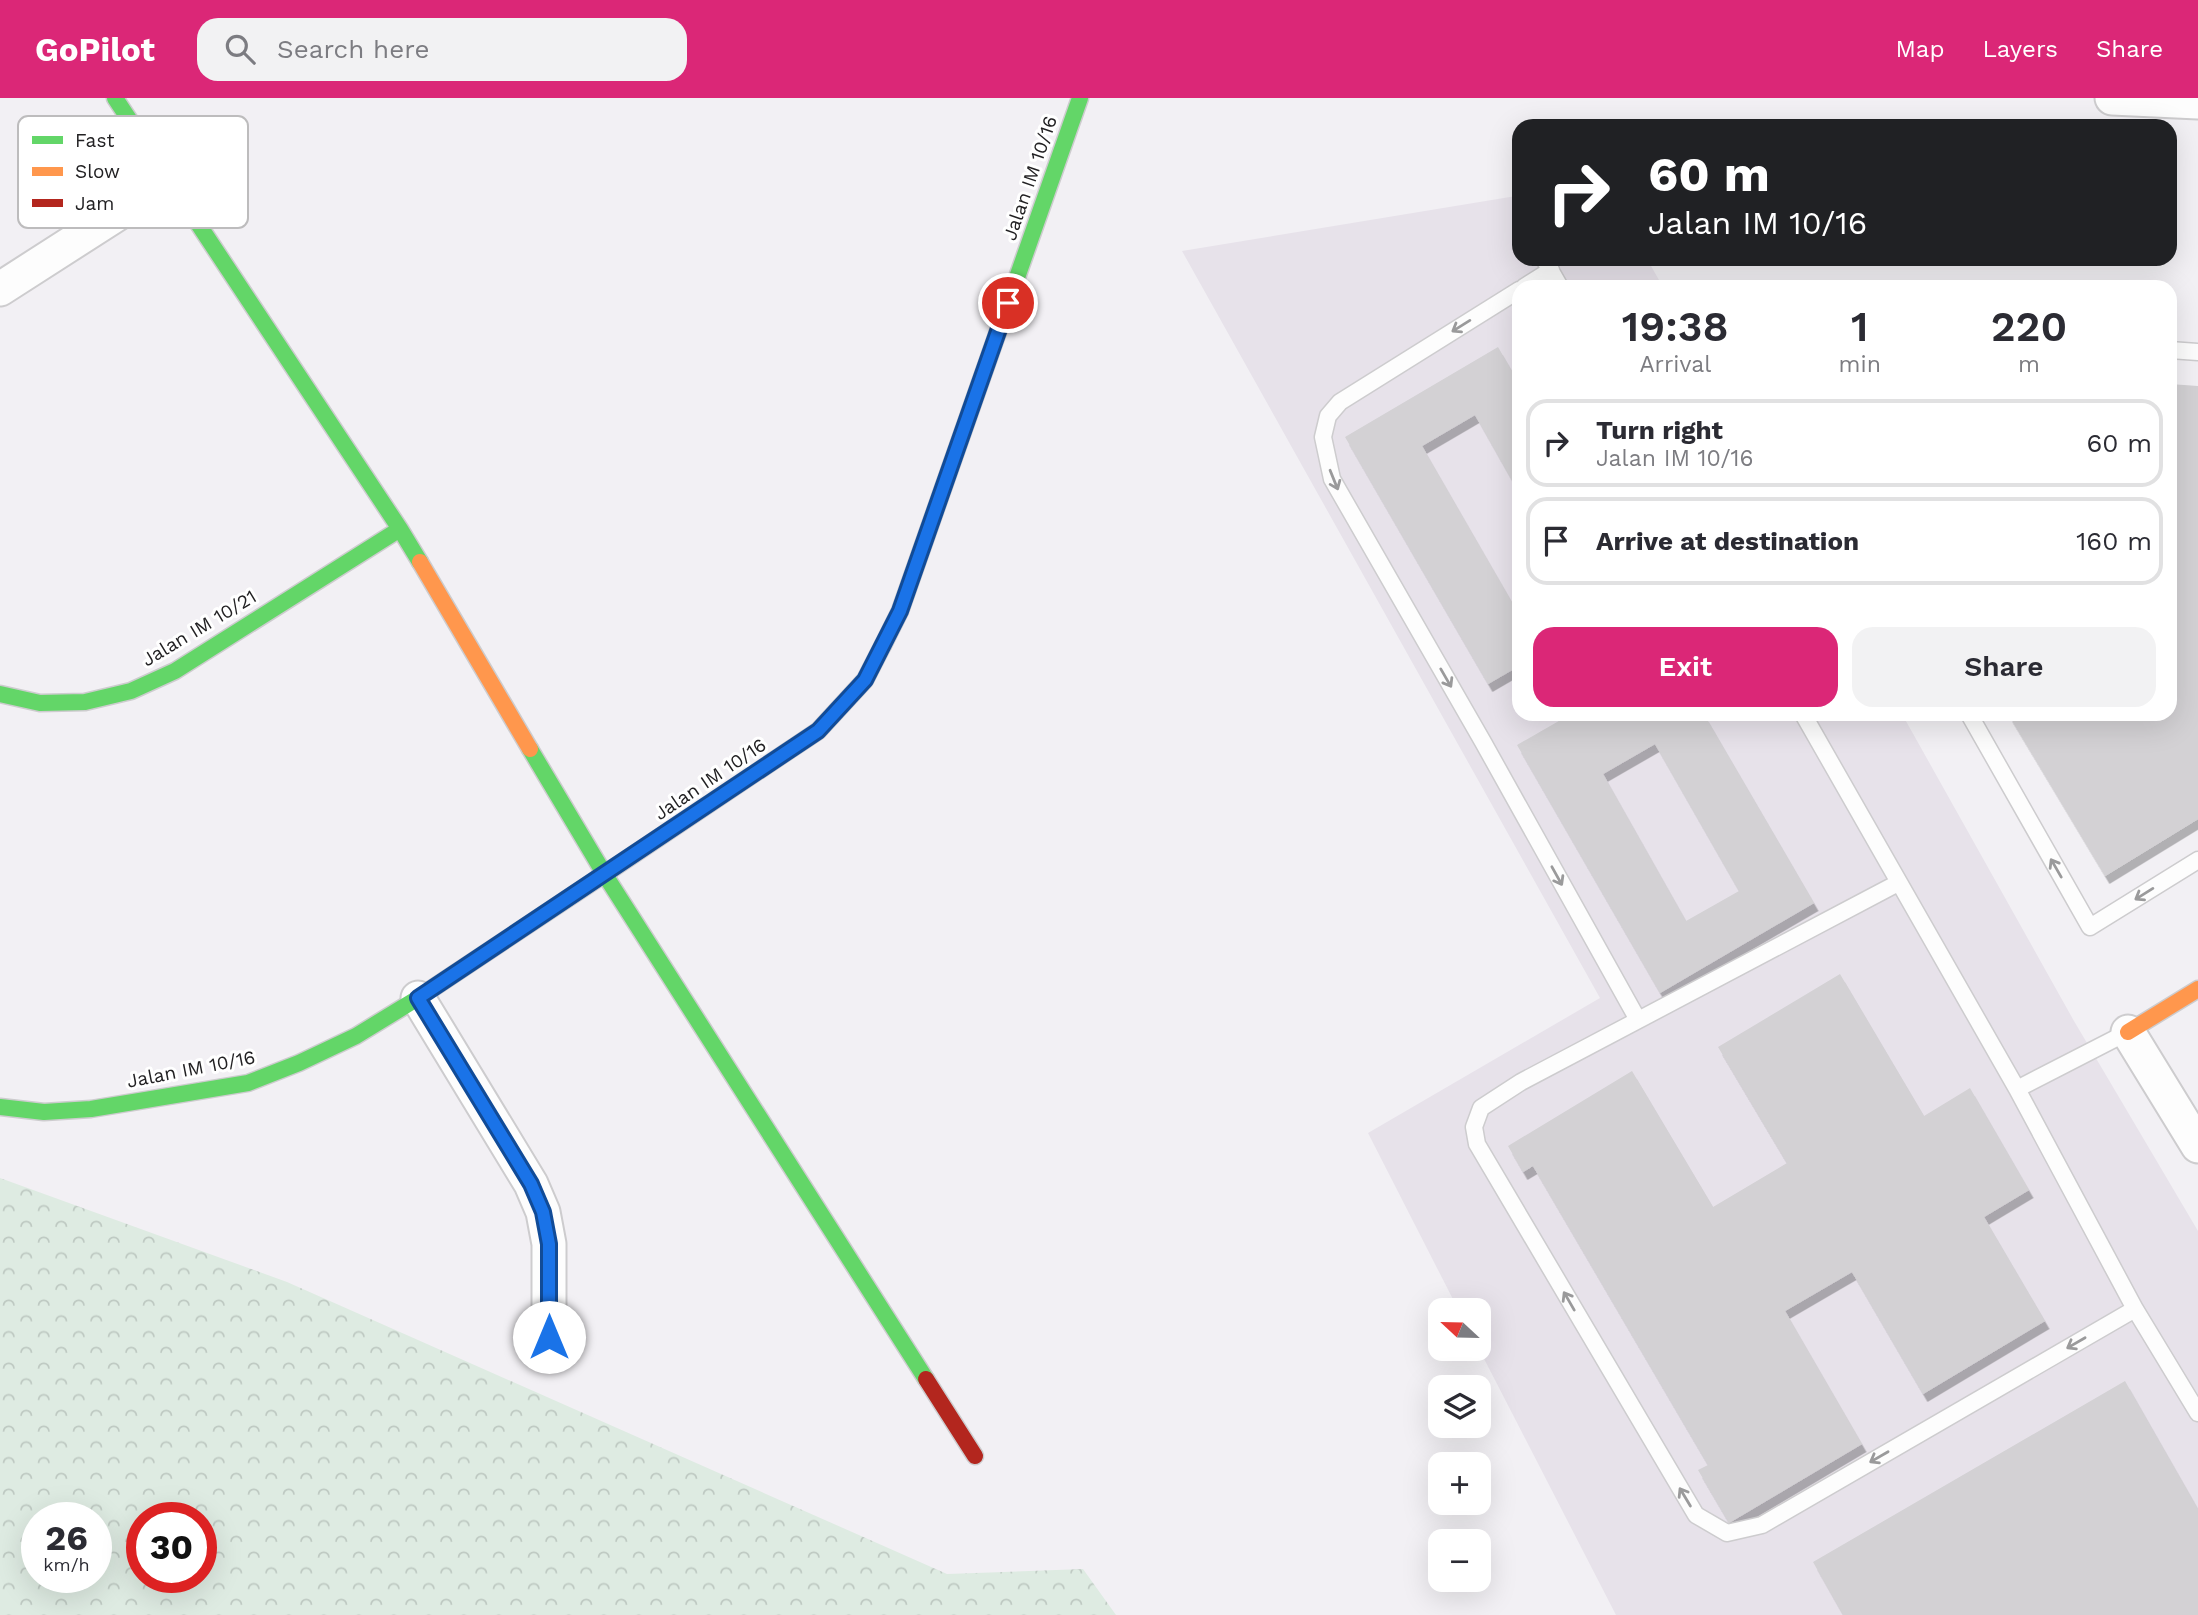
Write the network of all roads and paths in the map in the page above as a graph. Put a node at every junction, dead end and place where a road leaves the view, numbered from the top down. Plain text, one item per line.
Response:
1 (115, 98) edge
2 (1080, 98) edge
3 (2112, 98) edge
4 (2198, 102) edge
5 (127, 116) edge
6 (95, 228) edge
7 (202, 228) edge
8 (1547, 266) edge
9 (1532, 280) edge
10 (0, 289) edge
11 (1512, 294) edge
12 (2177, 350) edge
13 (2198, 352) edge
14 (400, 529) junction
15 (0, 694) edge
16 (1807, 721) edge
17 (1973, 721) edge
18 (2198, 860) edge
19 (605, 875) junction
20 (1898, 883) junction
21 (2198, 989) edge
22 (418, 998) junction
23 (1638, 1020) junction
24 (2128, 1032) junction
25 (2017, 1089) junction
26 (0, 1107) edge
27 (2198, 1146) edge
28 (2135, 1309) junction
29 (549, 1337) dead end
30 (2198, 1413) edge
31 (975, 1456) dead end

1 - 5 street
2 - 19 street, Jalan IM 10/16
3 - 4 street
6 - 10 street
7 - 14 street
8 - 9 lane
11 -> 23 lane
12 - 13 lane
14 - 15 street, Jalan IM 10/21
14 - 19 street
16 - 20 lane
18 -> 17 lane
19 - 22 street, Jalan IM 10/16
19 - 31 street
20 - 23 lane
20 - 25 lane
21 - 24 street
22 - 26 street, Jalan IM 10/16
22 - 29 street
28 -> 23 lane
24 - 25 lane
24 - 27 street
25 - 28 lane
28 - 30 lane

